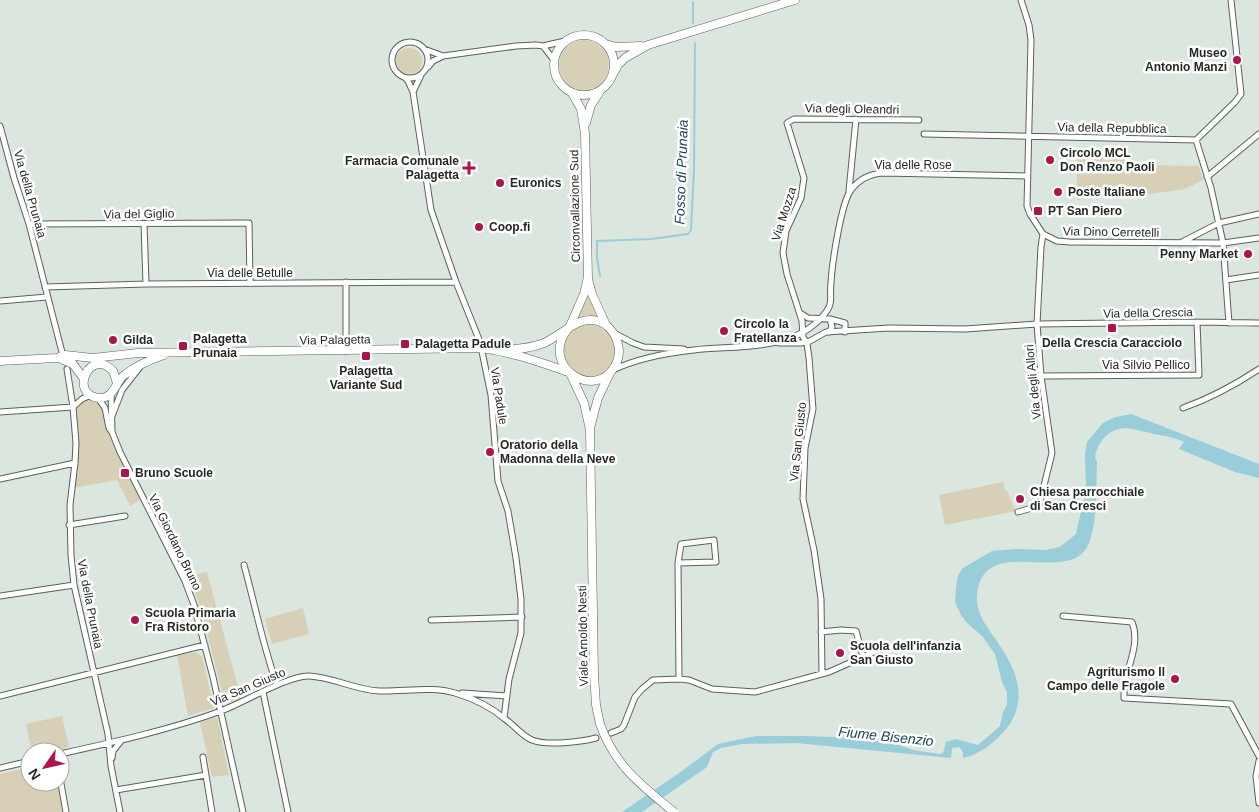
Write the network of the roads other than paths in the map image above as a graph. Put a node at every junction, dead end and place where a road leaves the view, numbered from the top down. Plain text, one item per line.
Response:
1 (796, 0) edge
2 (1231, 0) edge
3 (1021, 1) edge
4 (566, 41) junction
5 (606, 44) junction
6 (648, 45) junction
7 (543, 46) junction
8 (424, 49) junction
9 (443, 56) junction
10 (554, 60) junction
11 (424, 71) junction
12 (613, 74) junction
13 (402, 76) junction
14 (602, 89) junction
15 (413, 92) junction
16 (572, 93) junction
17 (856, 119) junction
18 (919, 120) dead end
19 (787, 122) joint
20 (0, 126) edge
21 (585, 132) junction
22 (924, 134) dead end
23 (1259, 134) edge
24 (1028, 136) junction
25 (1196, 140) junction
26 (1027, 176) junction
27 (1207, 177) junction
28 (849, 193) junction
29 (1259, 214) edge
30 (1219, 223) junction
31 (29, 224) junction
32 (144, 224) junction
33 (1043, 234) junction
34 (1259, 238) edge
35 (1180, 243) junction
36 (1223, 243) junction
37 (1259, 274) edge
38 (588, 279) junction
39 (1226, 280) junction
40 (346, 282) junction
41 (456, 282) junction
42 (250, 283) junction
43 (146, 284) junction
44 (45, 287) junction
45 (48, 297) junction
46 (0, 302) edge
47 (799, 313) junction
48 (821, 319) junction
49 (830, 320) junction
50 (1197, 322) junction
51 (1229, 323) junction
52 (1259, 323) edge
53 (1038, 324) junction
54 (607, 326) junction
55 (568, 329) junction
56 (828, 332) junction
57 (845, 332) junction
58 (614, 333) junction
59 (803, 333) junction
60 (806, 342) junction
61 (776, 343) junction
62 (481, 348) junction
63 (500, 350) junction
64 (692, 350) junction
65 (346, 351) junction
66 (122, 354) junction
67 (171, 354) junction
68 (63, 356) junction
69 (0, 361) edge
70 (143, 363) junction
71 (103, 365) junction
72 (94, 366) junction
73 (1259, 368) edge
74 (67, 369) dead end
75 (611, 372) junction
76 (569, 373) junction
77 (1041, 376) junction
78 (84, 379) junction
79 (117, 383) junction
80 (111, 394) junction
81 (94, 396) junction
82 (73, 407) junction
83 (1183, 408) dead end
84 (0, 412) edge
85 (112, 416) junction
86 (590, 430) junction
87 (112, 432) junction
88 (75, 463) junction
89 (0, 479) edge
90 (1018, 512) dead end
91 (125, 516) dead end
92 (69, 525) junction
93 (678, 563) junction
94 (244, 565) dead end
95 (74, 585) junction
96 (0, 596) edge
97 (1063, 616) dead end
98 (522, 617) junction
99 (431, 620) dead end
100 (821, 632) junction
101 (205, 645) junction
102 (882, 649) dead end
103 (863, 657) junction
104 (94, 672) junction
105 (822, 674) junction
106 (679, 679) junction
107 (277, 685) junction
108 (263, 692) junction
109 (456, 693) junction
110 (0, 696) edge
111 (507, 696) junction
112 (220, 711) junction
113 (504, 718) junction
114 (611, 733) dead end
115 (596, 738) dead end
116 (121, 741) junction
117 (109, 743) junction
118 (70, 752) edge
119 (1259, 756) edge
120 (203, 757) dead end
121 (1259, 761) edge
122 (20, 763) edge
123 (111, 763) junction
124 (0, 768) edge
125 (206, 775) junction
126 (116, 790) junction
127 (62, 792) edge
128 (1259, 803) edge
129 (66, 812) edge
130 (120, 812) edge
131 (212, 812) edge
132 (243, 812) edge
133 (288, 812) edge
134 (674, 812) edge

1 - 6 street
2 - 25 street
3 - 24 street
4 - 5 street
4 - 7 street
4 - 10 street
5 - 6 street
5 - 12 street
6 - 12 street, Circonvallazione Sud
7 - 9 street
7 - 10 street
8 - 9 street
8 - 11 street
8 - 13 street
9 - 11 street
10 - 16 street, Circonvallazione Sud
11 - 13 street
11 - 15 street
12 - 14 street, Circonvallazione Sud
13 - 15 street
14 - 16 street
14 - 21 street, Circonvallazione Sud
15 - 41 street, Via Padule
16 - 21 street, Circonvallazione Sud
17 - 18 street, Via degli Oleandri
17 - 19 street, Via degli Oleandri
17 - 28 street
19 - 47 street, Via Mozza
20 - 31 street, Via della Prunaia
21 - 38 street, Circonvallazione Sud
22 - 24 street, Via della Repubblica
23 - 27 street
24 - 25 street, Via della Repubblica
24 - 26 street
25 - 27 street
26 - 28 street, Via delle Rose
26 - 33 street
27 - 30 street
28 - 48 street
29 - 30 street, Via Dino Cerretelli
30 - 35 street, Via Dino Cerretelli
30 - 36 street
31 - 32 street, Via del Giglio
31 - 44 street, Via della Prunaia
32 - 42 street, Via del Giglio
32 - 43 street
33 - 35 street, Via Dino Cerretelli
33 - 53 street, Via degli Allori
34 - 36 street, Via Dino Cerretelli
35 - 36 street, Via Dino Cerretelli
36 - 39 street
37 - 39 street
38 - 54 street, Circonvallazione Sud
38 - 55 street, Circonvallazione Sud
39 - 51 street
40 - 41 street, Via delle Betulle
40 - 42 street, Via delle Betulle
40 - 65 street
41 - 62 street, Via Padule
42 - 43 street, Via delle Betulle
43 - 44 street, Via delle Betulle
44 - 45 street, Via della Prunaia
45 - 46 street
45 - 68 street, Via della Prunaia
47 - 48 street
47 - 59 street, Via Mozza
48 - 49 street
48 - 59 street
49 - 56 street
49 - 57 street
50 - 51 street, Via della Crescia
50 - 53 street, Via della Crescia
50 - 77 street, Via Silvio Pellico
51 - 52 street, Via della Crescia
53 - 57 street
53 - 77 street, Via degli Allori
54 - 55 street, Via Palagetta
54 - 58 street, Via Palagetta
55 - 63 street, Via Palagetta
55 - 76 street
56 - 57 street
56 - 60 street
58 - 64 street, Via Palagetta
58 - 75 street
59 - 60 street, Via San Giusto
59 - 61 street, Via Palagetta
60 - 61 street, Via Palagetta
60 - 100 street, Via San Giusto
61 - 64 street, Via Palagetta
62 - 63 street, Via Palagetta
62 - 65 street, Via Palagetta
62 - 98 street, Via Padule
63 - 76 street, Via Palagetta
64 - 75 street, Via Palagetta
65 - 67 street, Via Palagetta
66 - 67 street, Via Palagetta
66 - 68 street, Via Palagetta
66 - 71 street, Via Palagetta
67 - 70 street, Via Palagetta
68 - 69 street, Via Palagetta
68 - 72 street, Via Palagetta
68 - 78 street
70 - 79 street, Via Palagetta
70 - 85 street, Via Giordano Bruno
71 - 72 street, Via Palagetta
71 - 79 street
72 - 78 street
73 - 83 street
74 - 82 street, Via della Prunaia
75 - 76 street, Via Palagetta
75 - 86 street, Viale Arnoldo Nesti
76 - 86 street, Viale Arnoldo Nesti
77 - 90 street, Via degli Allori
78 - 81 street
79 - 80 street, Via Palagetta
80 - 81 street
80 - 85 street, Via Giordano Bruno
81 - 82 street
81 - 87 street, Via Giordano Bruno
82 - 84 street
82 - 88 street, Via della Prunaia
85 - 87 street, Via Giordano Bruno
86 - 134 street, Viale Arnoldo Nesti, bridge
87 - 101 street, Via Giordano Bruno
88 - 89 street
88 - 92 street, Via della Prunaia
91 - 92 street
92 - 95 street, Via della Prunaia
93 - 93 street
93 - 106 street
94 - 107 street
95 - 96 street
95 - 104 street, Via della Prunaia
97 - 119 street
98 - 99 street
98 - 111 street, Via Padule
100 - 103 street
100 - 105 street, Via San Giusto
101 - 104 street
101 - 112 street, Via Giordano Bruno
102 - 103 street
103 - 105 street
104 - 110 street
104 - 117 street, Via della Prunaia
105 - 106 street
106 - 114 street
107 - 108 street, Via San Giusto
107 - 109 street, Via San Giusto
108 - 112 street, Via San Giusto
108 - 133 street
109 - 111 street, Via San Giusto
109 - 113 street, Via San Giusto
111 - 113 street, Via Padule
112 - 116 street, Via San Giusto
112 - 132 street, Via Giordano Bruno
113 - 115 street, Via San Giusto
116 - 117 street, Via San Giusto
116 - 123 street
117 - 118 street, Via San Giusto
117 - 123 street, Via della Prunaia
120 - 125 street
121 - 128 street
122 - 124 street
123 - 126 street, Via della Prunaia
125 - 126 street
125 - 131 street
126 - 130 street, Via della Prunaia
127 - 129 street

